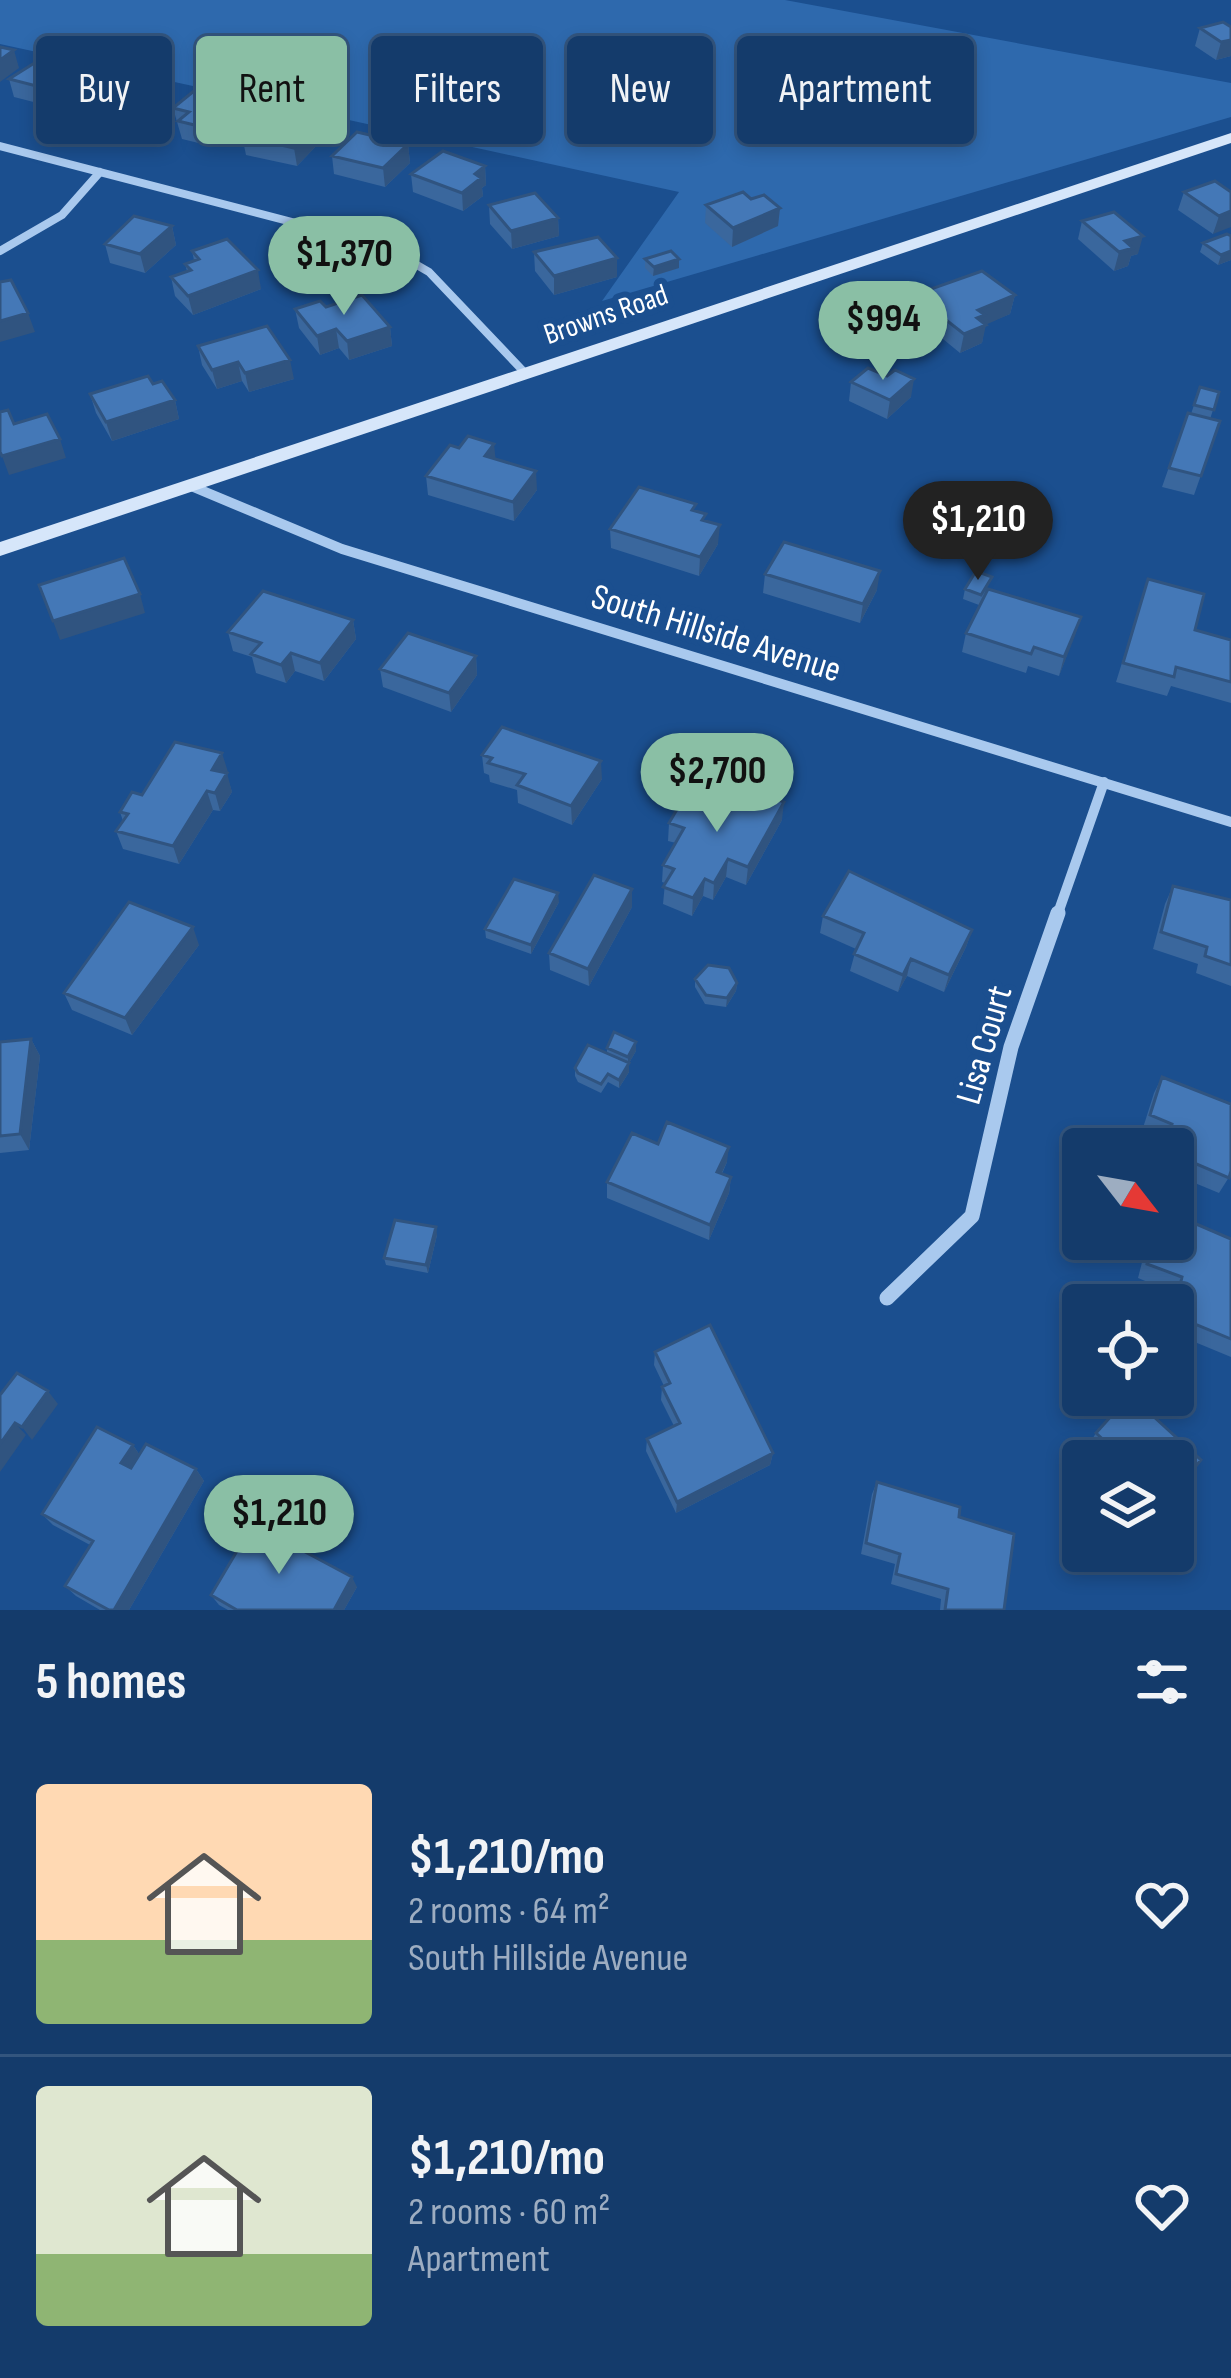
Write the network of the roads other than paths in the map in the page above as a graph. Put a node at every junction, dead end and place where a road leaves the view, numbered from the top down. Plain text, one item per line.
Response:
1 (1231, 138) edge
2 (0, 146) edge
3 (100, 172) junction
4 (0, 251) edge
5 (526, 374) junction
6 (191, 486) junction
7 (0, 549) edge
8 (1103, 782) junction
9 (1231, 822) edge
10 (887, 1298) dead end

1 - 5 street, Browns Road
2 - 3 street
3 - 4 street
3 - 5 street
5 - 6 street, Browns Road
6 - 7 street, Browns Road
6 - 8 street, South Hillside Avenue
8 - 9 street, South Hillside Avenue
8 - 10 street, Lisa Court

